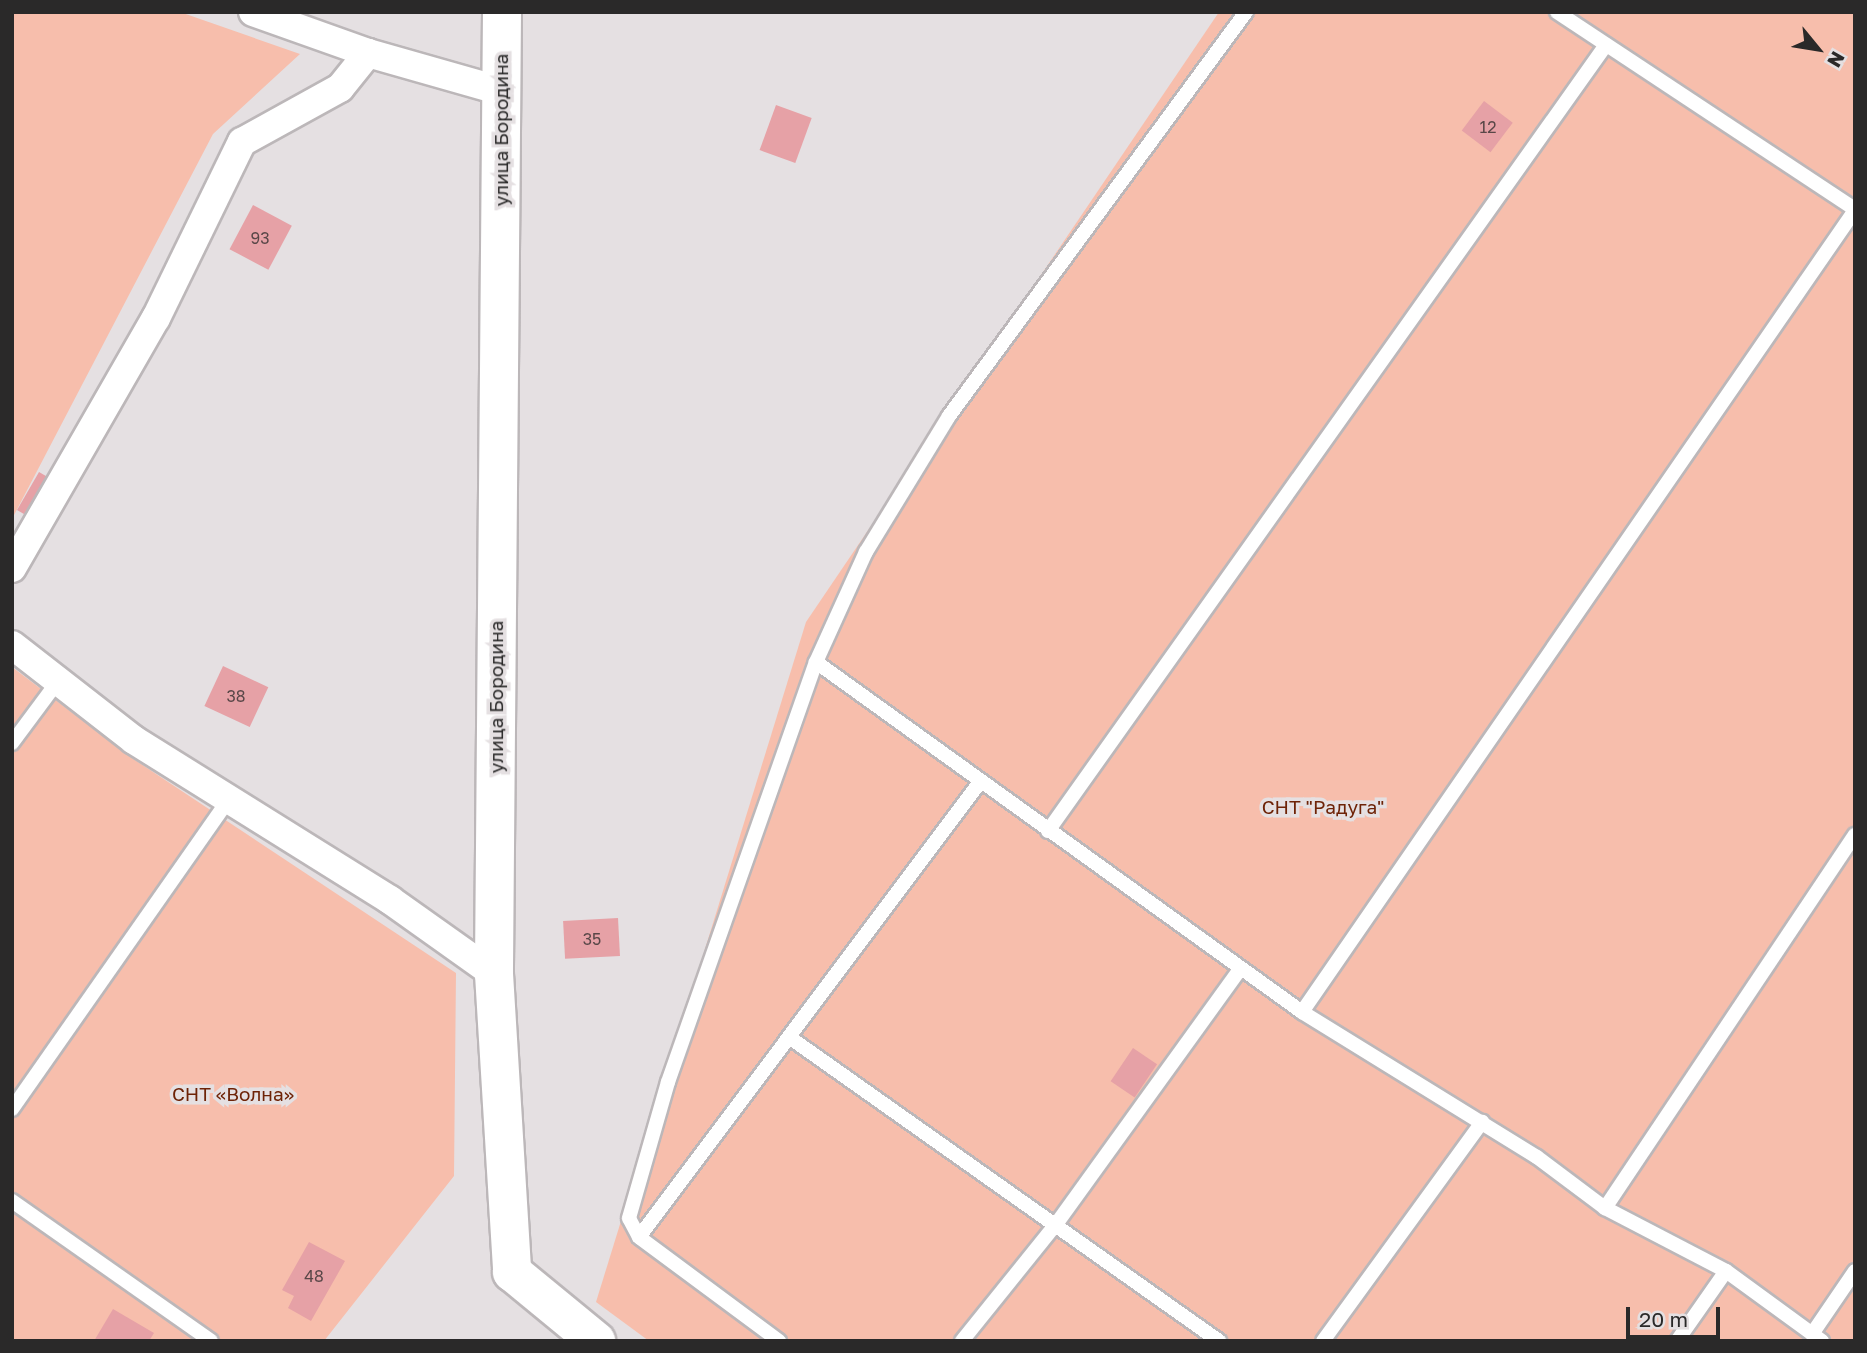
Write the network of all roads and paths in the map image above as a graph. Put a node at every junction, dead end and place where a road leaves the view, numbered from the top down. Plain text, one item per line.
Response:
1 (253, 12) edge
2 (502, 12) edge
3 (1247, 12) edge
4 (1557, 12) edge
5 (1605, 45) junction
6 (368, 53) junction
7 (501, 91) junction
8 (1855, 210) edge
9 (12, 568) edge
10 (12, 645) edge
11 (816, 662) junction
12 (58, 681) junction
13 (12, 743) edge
14 (980, 782) junction
15 (229, 799) junction
16 (1048, 831) junction
17 (1855, 835) edge
18 (1241, 968) junction
19 (494, 974) junction
20 (1302, 1012) junction
21 (789, 1037) junction
22 (12, 1109) edge
23 (1482, 1122) junction
24 (12, 1201) edge
25 (1605, 1208) junction
26 (1057, 1223) junction
27 (639, 1237) junction
28 (1726, 1271) junction
29 (1855, 1271) edge
30 (1817, 1337) edge
31 (211, 1341) edge
32 (596, 1341) edge
33 (779, 1341) edge
34 (962, 1341) edge
35 (1219, 1341) edge
36 (1322, 1341) edge
37 (1677, 1341) edge

1 - 6 street
2 - 7 main road, улица Бородина
3 - 11 lane
4 - 5 lane
5 - 8 lane
5 - 16 lane
6 - 7 street
6 - 9 street
7 - 19 main road, улица Бородина
8 - 20 lane
10 - 12 street
11 - 14 lane
11 - 27 lane
12 - 13 lane
12 - 15 street
14 - 16 lane
14 - 21 lane
15 - 19 street
15 - 22 lane
16 - 18 lane
17 - 25 lane
18 - 20 lane
18 - 26 lane
19 - 32 main road, улица Бородина
20 - 23 lane
21 - 26 lane
21 - 27 lane
23 - 25 lane
23 - 36 lane
24 - 31 lane
25 - 28 lane
26 - 34 lane
26 - 35 lane
27 - 33 lane
28 - 30 lane
28 - 37 lane
29 - 30 lane

